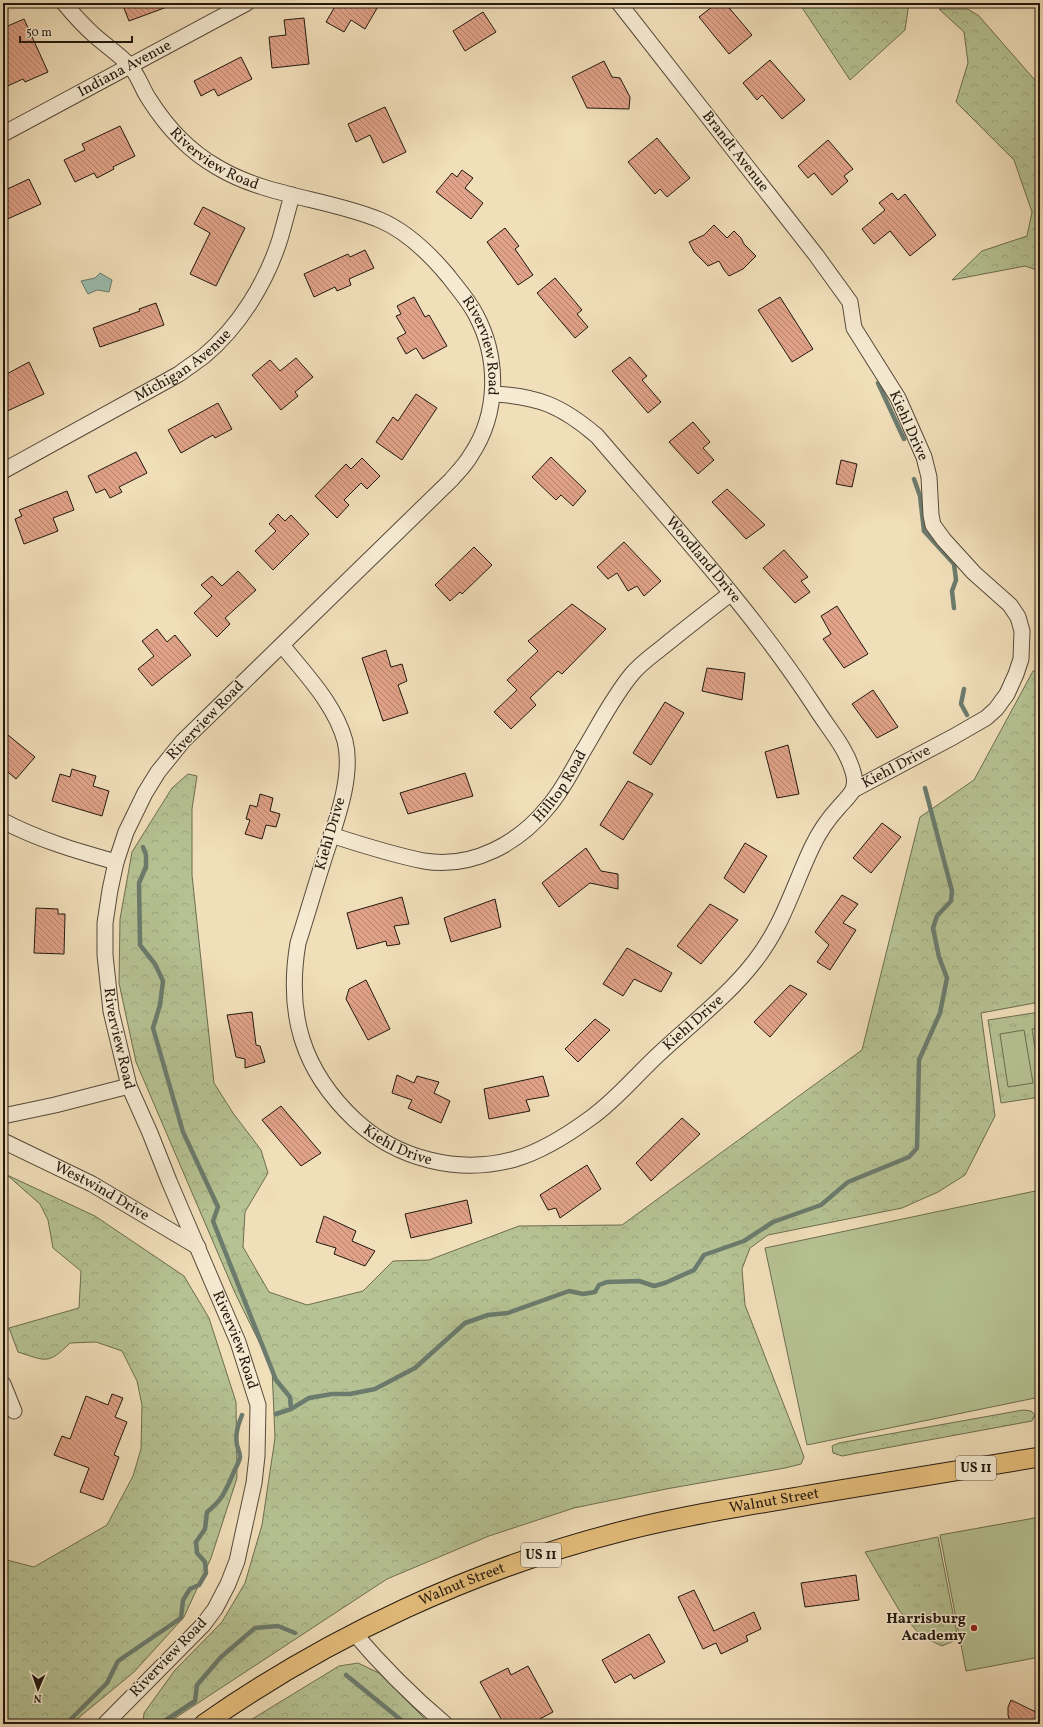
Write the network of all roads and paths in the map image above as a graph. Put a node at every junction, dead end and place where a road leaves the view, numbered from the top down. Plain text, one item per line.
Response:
1 (64, 3) edge
2 (247, 3) edge
3 (619, 3) edge
4 (131, 66) junction
5 (3, 134) edge
6 (292, 195) junction
7 (850, 302) joint
8 (492, 394) junction
9 (3, 471) edge
10 (730, 594) junction
11 (282, 645) junction
12 (853, 790) junction
13 (3, 820) edge
14 (331, 835) junction
15 (116, 862) junction
16 (129, 1086) junction
17 (3, 1116) edge
18 (3, 1141) edge
19 (198, 1247) junction
20 (3, 1384) edge
21 (14, 1411) dead end
22 (1040, 1457) edge
23 (354, 1633) junction
24 (105, 1724) edge
25 (204, 1724) edge
26 (445, 1724) edge

1 - 4 street
2 - 4 street, Indiana Avenue
3 - 7 street, Brandt Avenue
4 - 5 street, Indiana Avenue
4 - 6 street, Riverview Road
6 - 8 street, Riverview Road
6 - 9 street, Michigan Avenue
7 - 12 street, Kiehl Drive
8 - 10 street, Woodland Drive
8 - 11 street, Riverview Road
10 - 12 street, Woodland Drive
10 - 14 street, Hilltop Road
11 - 14 street, Kiehl Drive
11 - 15 street, Riverview Road
12 - 14 street, Kiehl Drive
13 - 15 street
15 - 16 street, Riverview Road
16 - 17 street
16 - 19 street, Riverview Road
18 - 19 street, Westwind Drive
19 - 24 street, Riverview Road
20 - 21 street
22 - 23 main road, Walnut Street / US 11
23 - 25 main road, Walnut Street / US 11
23 - 26 street

